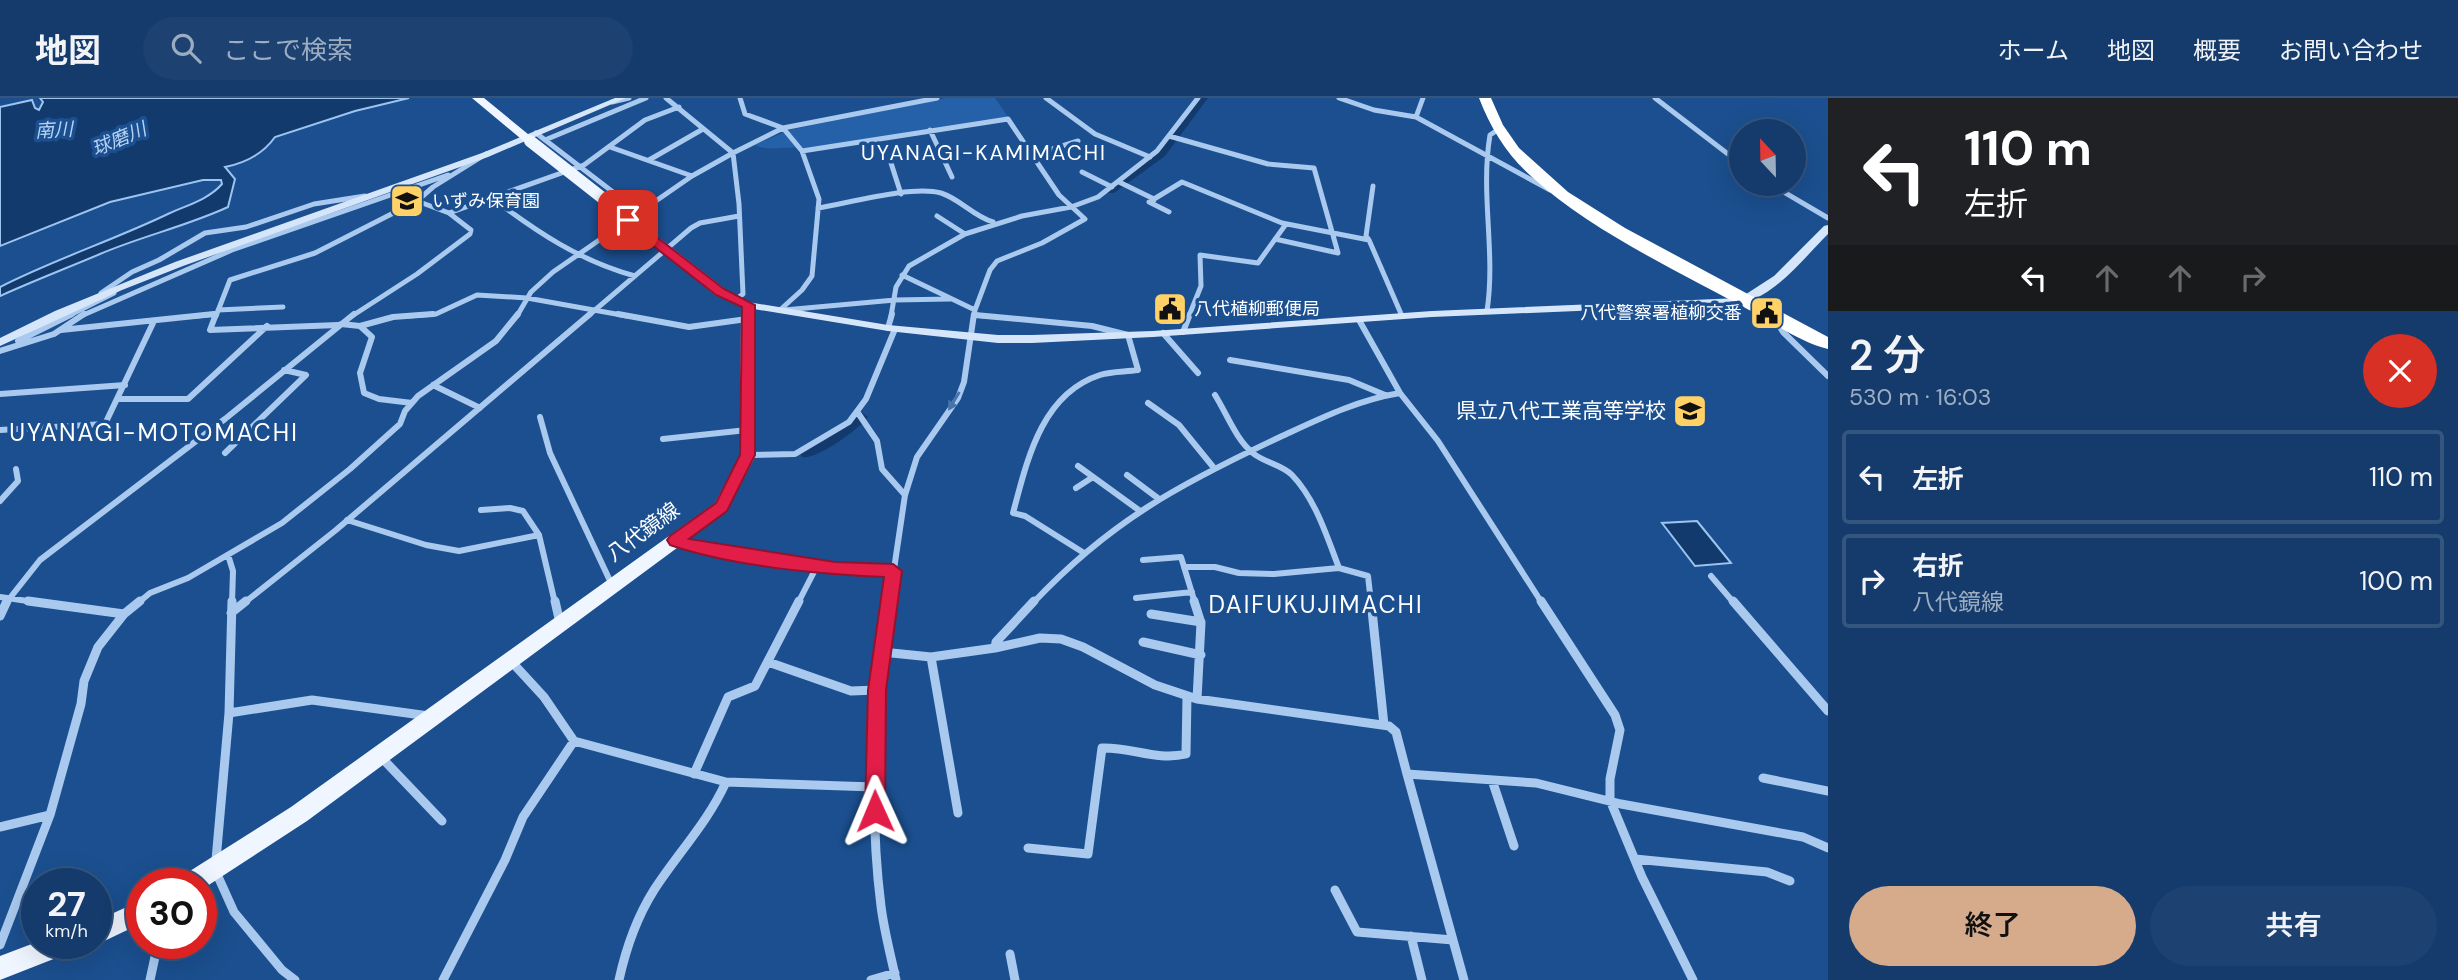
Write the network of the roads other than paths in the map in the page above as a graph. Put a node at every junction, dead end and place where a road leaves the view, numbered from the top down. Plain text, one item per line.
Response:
1 (477, 98) edge
2 (629, 98) edge
3 (646, 98) edge
4 (666, 98) edge
5 (740, 98) edge
6 (937, 98) edge
7 (1046, 98) edge
8 (1198, 98) edge
9 (1339, 98) edge
10 (1423, 98) edge
11 (1485, 98) edge
12 (1655, 98) edge
13 (617, 100) edge
14 (679, 107) junction
15 (1416, 117) junction
16 (783, 128) junction
17 (703, 129) junction
18 (1499, 129) junction
19 (930, 130) junction
20 (528, 136) junction
21 (1169, 136) junction
22 (545, 140) junction
23 (1078, 141) dead end
24 (610, 147) junction
25 (802, 151) junction
26 (733, 153) junction
27 (487, 154) junction
28 (1033, 155) junction
29 (1729, 155) edge
30 (1485, 156) junction
31 (1150, 157) junction
32 (649, 160) junction
33 (891, 163) dead end
34 (579, 167) junction
35 (460, 170) junction
36 (1082, 172) dead end
37 (692, 176) junction
38 (952, 177) dead end
39 (1119, 182) junction
40 (1373, 186) dead end
41 (1112, 187) junction
42 (901, 194) junction
43 (365, 196) junction
44 (1790, 196) edge
45 (492, 198) junction
46 (1154, 199) junction
47 (417, 201) junction
48 (1572, 201) junction
49 (1071, 207) junction
50 (818, 208) junction
51 (1169, 212) dead end
52 (449, 213) junction
53 (633, 216) junction
54 (739, 216) junction
55 (937, 216) dead end
56 (1828, 218) edge
57 (997, 223) junction
58 (1286, 224) junction
59 (1828, 228) edge
60 (965, 234) junction
61 (1333, 234) junction
62 (1275, 239) junction
63 (1369, 240) junction
64 (664, 249) junction
65 (575, 257) junction
66 (902, 275) junction
67 (635, 276) junction
68 (103, 296) junction
69 (527, 298) junction
70 (952, 299) junction
71 (895, 300) junction
72 (1742, 301) junction
73 (283, 307) dead end
74 (744, 308) junction
75 (598, 309) junction
76 (90, 310) junction
77 (780, 310) junction
78 (1487, 311) junction
79 (217, 312) junction
80 (975, 312) junction
81 (1402, 316) junction
82 (1359, 320) junction
83 (1779, 320) junction
84 (154, 321) junction
85 (340, 325) junction
86 (267, 326) junction
87 (360, 326) junction
88 (892, 329) junction
89 (60, 330) junction
90 (1184, 332) junction
91 (1163, 333) junction
92 (1128, 335) junction
93 (973, 336) junction
94 (1828, 344) edge
95 (1, 347) edge
96 (1230, 360) dead end
97 (284, 370) junction
98 (1198, 373) dead end
99 (1828, 376) edge
100 (125, 385) junction
101 (433, 385) junction
102 (1400, 393) junction
103 (0, 394) edge
104 (1215, 395) dead end
105 (1386, 395) junction
106 (118, 399) junction
107 (412, 403) junction
108 (1148, 403) dead end
109 (480, 408) junction
110 (858, 413) junction
111 (540, 417) dead end
112 (0, 430) edge
113 (748, 430) junction
114 (663, 439) dead end
115 (1250, 451) junction
116 (225, 453) dead end
117 (748, 455) junction
118 (1078, 466) dead end
119 (1214, 468) junction
120 (16, 469) dead end
121 (1128, 475) dead end
122 (1093, 477) junction
123 (1076, 488) dead end
124 (905, 495) junction
125 (1159, 499) junction
126 (0, 501) edge
127 (481, 510) dead end
128 (1140, 511) junction
129 (347, 520) junction
130 (539, 535) junction
131 (675, 540) junction
132 (1084, 553) junction
133 (228, 555) junction
134 (1143, 561) dead end
135 (817, 566) junction
136 (1184, 568) junction
137 (1339, 568) junction
138 (893, 571) junction
139 (1711, 576) dead end
140 (612, 586) junction
141 (1192, 592) junction
142 (4, 597) edge
143 (1136, 597) dead end
144 (231, 613) junction
145 (124, 614) junction
146 (1151, 614) dead end
147 (0, 616) edge
148 (1201, 622) junction
149 (561, 623) junction
150 (1143, 642) dead end
151 (995, 648) junction
152 (882, 652) junction
153 (1201, 655) junction
154 (931, 657) junction
155 (510, 660) junction
156 (768, 662) junction
157 (877, 690) junction
158 (1187, 696) junction
159 (1197, 699) junction
160 (1828, 711) edge
161 (229, 713) junction
162 (433, 716) junction
163 (1384, 725) junction
164 (574, 741) junction
165 (380, 755) junction
166 (694, 774) junction
167 (1407, 774) junction
168 (1763, 779) dead end
169 (1492, 780) junction
170 (726, 782) junction
171 (874, 787) junction
172 (1828, 791) edge
173 (1610, 800) junction
174 (958, 813) dead end
175 (50, 815) junction
176 (442, 821) dead end
177 (0, 827) edge
178 (1514, 846) dead end
179 (1028, 848) dead end
180 (1828, 848) edge
181 (1635, 859) junction
182 (215, 868) edge
183 (217, 869) edge
184 (217, 874) edge
185 (1790, 881) dead end
186 (1335, 890) dead end
187 (1411, 936) junction
188 (1453, 940) junction
189 (0, 945) edge
190 (1010, 954) dead end
191 (24, 959) edge
192 (155, 959) edge
193 (0, 968) edge
194 (896, 977) edge
195 (150, 980) edge
196 (295, 980) edge
197 (443, 980) edge
198 (620, 980) edge
199 (872, 980) edge
200 (1015, 980) edge
201 (1422, 980) edge
202 (1464, 980) edge
203 (1693, 980) edge

1 - 20 main road
2 - 13 street
3 - 22 street
4 - 14 street
5 - 16 street
6 - 16 street
7 - 31 street
8 - 21 street
9 - 15 street
10 - 15 street
11 - 18 highway
12 - 29 street
13 - 20 street
14 - 17 street
14 - 24 street
15 - 30 street
16 - 25 street
16 - 26 street
17 - 26 street
17 - 32 street
18 - 30 street
18 - 48 highway
19 - 25 street
19 - 28 street
19 - 38 street
20 - 22 street
20 - 27 street
20 - 53 main road, bridge
21 - 31 street
21 - 61 street
22 - 34 street
23 - 28 street
24 - 32 street
24 - 34 street
25 - 50 street
26 - 37 street
26 - 54 street
27 - 35 street
27 - 43 street
28 - 49 street
30 - 48 street
30 - 78 street
31 - 39 street
32 - 37 street
33 - 42 street
34 - 45 street
34 - 53 street
35 - 47 street
35 - 76 street
36 - 41 street
37 - 53 street
39 - 41 street
39 - 46 street
40 - 63 street
41 - 49 street
42 - 50 street
42 - 57 street
43 - 68 street
43 - 68 street
44 - 56 street
45 - 52 street
45 - 65 street
46 - 51 street
46 - 58 street
47 - 52 street
47 - 79 street
48 - 72 highway
49 - 57 street
49 - 80 street
50 - 77 street
52 - 85 street
53 - 64 main road
53 - 65 street
54 - 64 street
54 - 74 street
55 - 60 street
57 - 60 street
58 - 61 street
58 - 62 street
59 - 72 street
60 - 66 street
61 - 62 street
61 - 63 street
62 - 90 street
63 - 81 street
64 - 67 street
64 - 74 main road
65 - 67 street
65 - 69 street
66 - 70 street
66 - 71 street
67 - 75 street
68 - 76 street
68 - 95 street
69 - 75 street
69 - 87 street
69 - 101 street
70 - 71 street
70 - 80 street
71 - 77 street
71 - 88 street
72 - 78 street
72 - 83 highway
73 - 79 street
74 - 75 street
74 - 77 street
74 - 113 main road, 八代鏡線
75 - 109 street
76 - 89 street
77 - 88 street
78 - 81 street
79 - 84 street
79 - 86 street
80 - 92 street
80 - 93 street
81 - 82 street
82 - 90 street
82 - 102 street
83 - 94 highway
83 - 99 street
84 - 89 street
84 - 100 street
85 - 86 street
85 - 87 street
85 - 97 street
86 - 106 street
87 - 107 street
88 - 93 street
88 - 110 street
89 - 95 street
90 - 91 street
91 - 92 street
91 - 98 street
92 - 93 street
92 - 132 street
93 -> 124 street
96 - 105 street
97 - 116 street
97 - 142 street
100 - 103 street
100 - 106 street
101 - 107 street
101 - 109 street
102 - 105 street
102 - 173 street
104 - 115 street
105 - 115 street
106 - 112 street
107 - 133 street
108 - 119 street
109 - 129 street
110 - 117 street
110 - 124 street
111 - 140 street
113 - 114 street
113 - 117 main road, 八代鏡線
115 - 119 street
115 - 137 street
117 - 131 main road, 八代鏡線
118 - 122 street
119 - 125 street
120 - 126 street
121 - 125 street
122 - 123 street
122 - 128 street
124 - 138 street
125 - 128 street
127 - 130 street
128 - 132 street
129 - 130 street
129 - 144 street
130 - 149 street
131 - 135 street
131 - 140 main road, 八代鏡線
132 - 151 street
133 - 144 street
133 - 145 street
134 - 136 street
135 - 138 street
135 - 156 street
136 - 137 street
136 - 141 street
137 - 163 street
138 - 152 street
139 - 160 street
140 - 149 main road, 八代鏡線
141 - 143 street
141 - 148 street
142 - 145 street
142 - 147 street
144 - 161 street
145 - 175 street
146 - 148 street
148 - 153 street
149 - 155 main road, 八代鏡線
150 - 153 street
151 - 154 street
151 - 158 street
152 - 154 street
152 - 157 street
153 - 159 street
154 - 174 street
155 - 162 main road, 八代鏡線
155 - 164 street
156 - 157 street
156 - 166 street
157 - 171 street
158 - 159 street
158 - 179 street
159 - 163 street
161 - 162 street
161 - 182 street
162 - 165 main road, 八代鏡線
163 - 167 street
164 - 166 street
164 - 197 street
165 - 176 street
165 - 183 main road, 八代鏡線
166 - 170 street
167 - 169 street
167 - 188 street
168 - 172 street
169 - 173 street
169 - 178 street
170 - 171 street
170 - 198 street
171 - 194 street
173 - 180 street
173 - 181 street
175 - 177 street
175 - 189 street
181 - 185 street
181 - 203 street
184 - 196 street
186 - 187 street
187 - 188 street
187 - 201 street
188 - 202 street
190 - 200 street
191 - 193 main road
192 - 195 street
194 - 199 street

